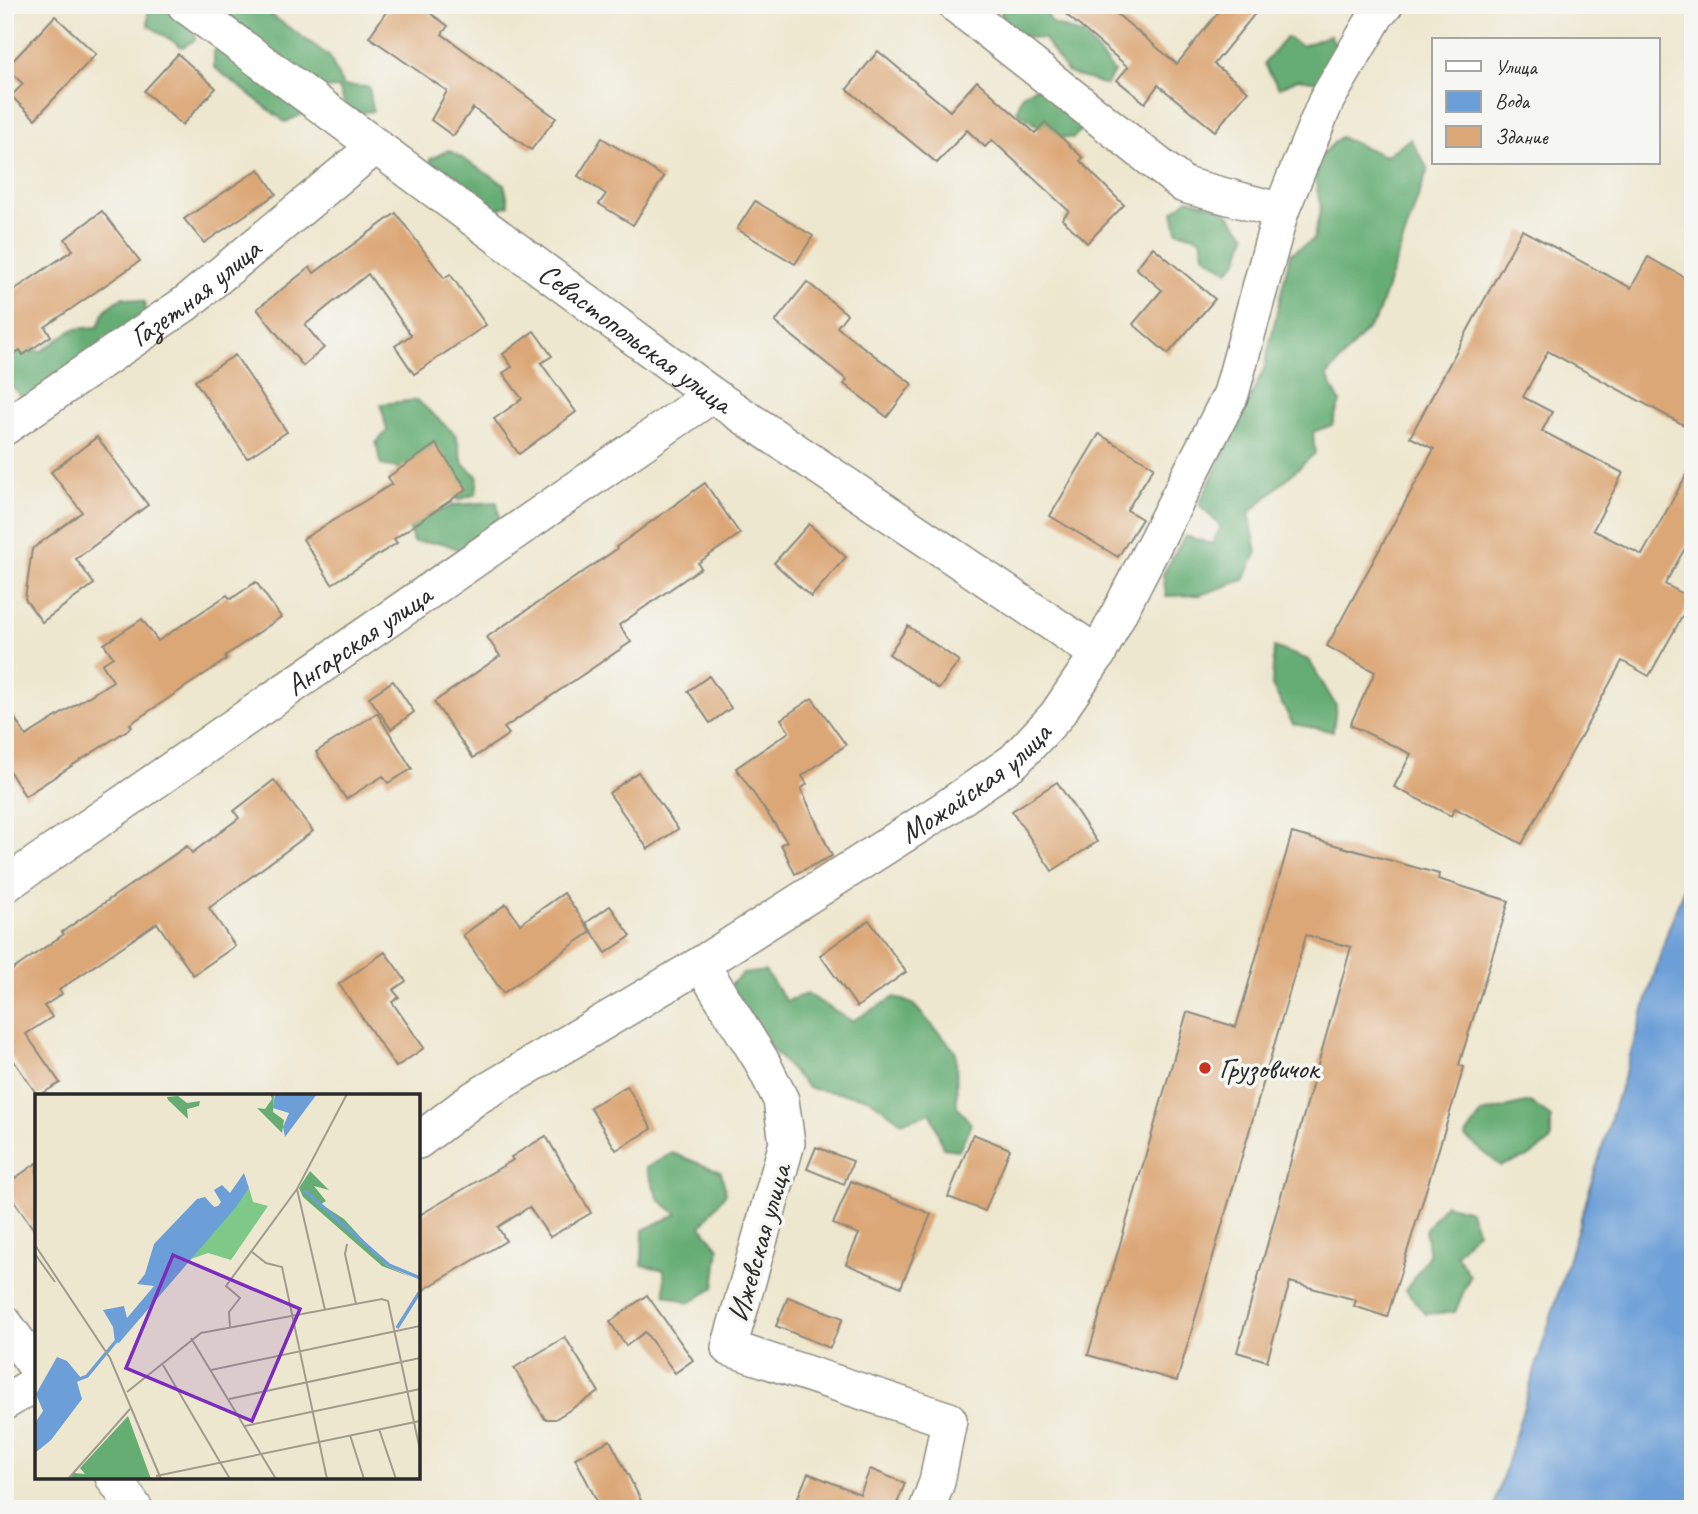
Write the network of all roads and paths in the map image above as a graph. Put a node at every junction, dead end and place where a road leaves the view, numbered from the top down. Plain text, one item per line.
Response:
1 (185, 5) edge
2 (956, 5) edge
3 (1385, 5) edge
4 (376, 146) junction
5 (1282, 211) junction
6 (712, 395) junction
7 (5, 427) edge
8 (1098, 654) junction
9 (5, 885) edge
10 (701, 964) junction
11 (420, 1139) edge
12 (5, 1324) edge
13 (35, 1365) edge
14 (35, 1384) edge
15 (5, 1402) edge
16 (114, 1479) edge
17 (135, 1509) edge
18 (928, 1509) edge

1 - 4 street, Севастопольская улица
2 - 5 street
3 - 5 street, Можайская улица
4 - 6 street, Севастопольская улица
4 - 7 street, Газетная улица
5 - 8 street, Можайская улица
6 - 8 street, Севастопольская улица
6 - 9 street, Ангарская улица
8 - 10 street, Можайская улица
10 - 11 street, Можайская улица
10 - 18 street, Ижевская улица
12 - 13 street
14 - 15 street
16 - 17 street

